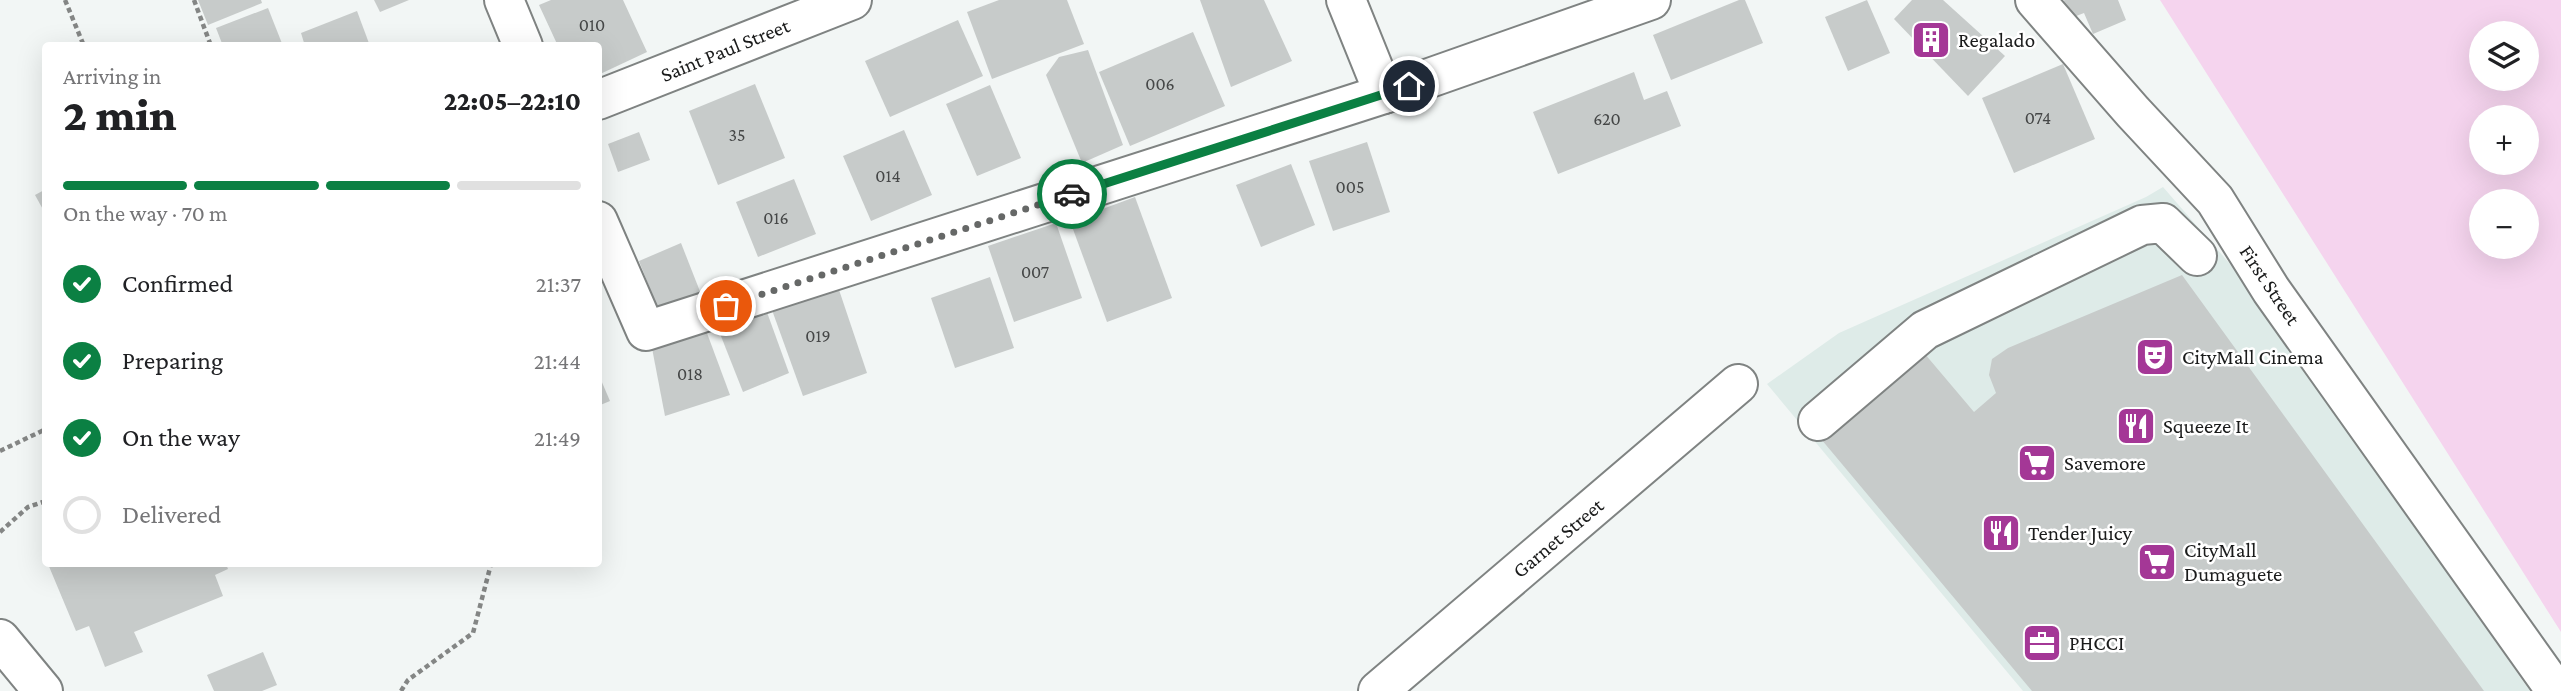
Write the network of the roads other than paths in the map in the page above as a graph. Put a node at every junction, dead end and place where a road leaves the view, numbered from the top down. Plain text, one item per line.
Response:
1 (504, 0) edge
2 (852, 0) edge
3 (1346, 0) edge
4 (2035, 0) edge
5 (1635, 3) edge
6 (521, 42) edge
7 (1384, 94) junction
8 (602, 98) edge
9 (602, 230) edge
10 (2197, 256) dead end
11 (1738, 384) dead end
12 (1818, 421) dead end
13 (0, 639) edge
14 (43, 691) edge
15 (1378, 691) edge
16 (2556, 691) edge

1 - 6 street
2 - 8 street, Saint Paul Street
3 - 7 street
4 - 16 street, First Street
5 - 7 street
7 - 9 street
10 - 12 street
11 - 15 street, Garnet Street
13 - 14 street

